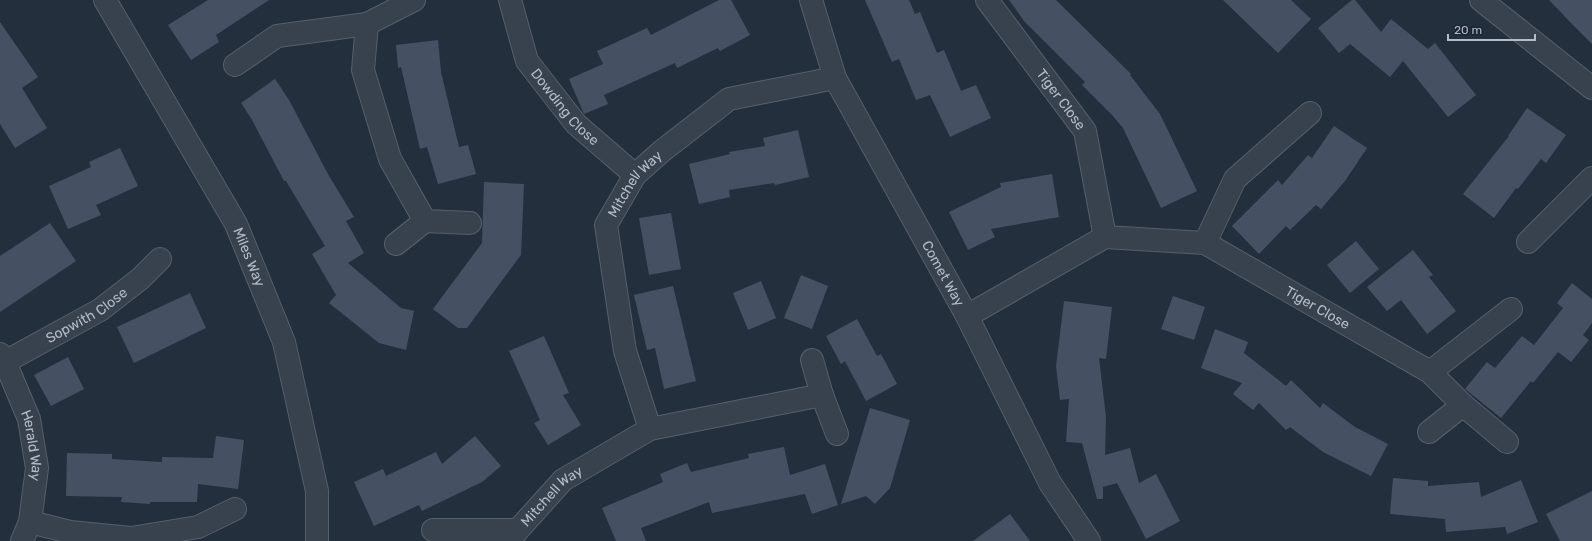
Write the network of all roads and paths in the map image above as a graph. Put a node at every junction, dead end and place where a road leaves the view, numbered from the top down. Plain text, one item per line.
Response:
1 (105, 0) edge
2 (414, 0) edge
3 (510, 0) edge
4 (811, 0) edge
5 (987, 0) edge
6 (1481, 0) edge
7 (367, 24) junction
8 (235, 65) dead end
9 (835, 78) junction
10 (1592, 88) edge
11 (1310, 113) dead end
12 (636, 175) junction
13 (1592, 178) edge
14 (425, 221) junction
15 (470, 222) dead end
16 (1105, 237) junction
17 (1528, 242) dead end
18 (1205, 243) junction
19 (396, 244) dead end
20 (160, 259) dead end
21 (1511, 309) dead end
22 (967, 316) junction
23 (2, 358) edge
24 (812, 360) dead end
25 (1430, 372) junction
26 (822, 395) junction
27 (1463, 405) junction
28 (650, 429) junction
29 (1429, 432) dead end
30 (837, 434) dead end
31 (1507, 442) dead end
32 (235, 509) dead end
33 (433, 530) dead end
34 (26, 532) edge
35 (199, 534) edge
36 (513, 536) edge
37 (317, 541) edge
38 (1089, 541) edge

1 - 37 street, Miles Way
2 - 7 street
3 - 12 street, Dowding Close
4 - 9 street, Comet Way
5 - 16 street, Tiger Close
6 - 10 street
7 - 8 street
7 - 14 street
9 - 12 street, Mitchell Way
9 - 22 street, Comet Way
11 - 18 street
12 - 28 street, Mitchell Way
13 - 17 street
14 - 15 street
14 - 19 street
16 - 18 street, Tiger Close
16 - 22 street
18 - 25 street, Tiger Close
20 - 23 street, Sopwith Close
21 - 25 street
22 - 38 street, Comet Way
23 - 34 street, Herald Way
24 - 26 street
25 - 27 street, Tiger Close
26 - 28 street, Mitchell Way
26 - 30 street
27 - 29 street
27 - 31 street, Tiger Close
28 - 36 street, Mitchell Way
32 - 35 street
33 - 36 street, Mitchell Way
34 - 35 street

